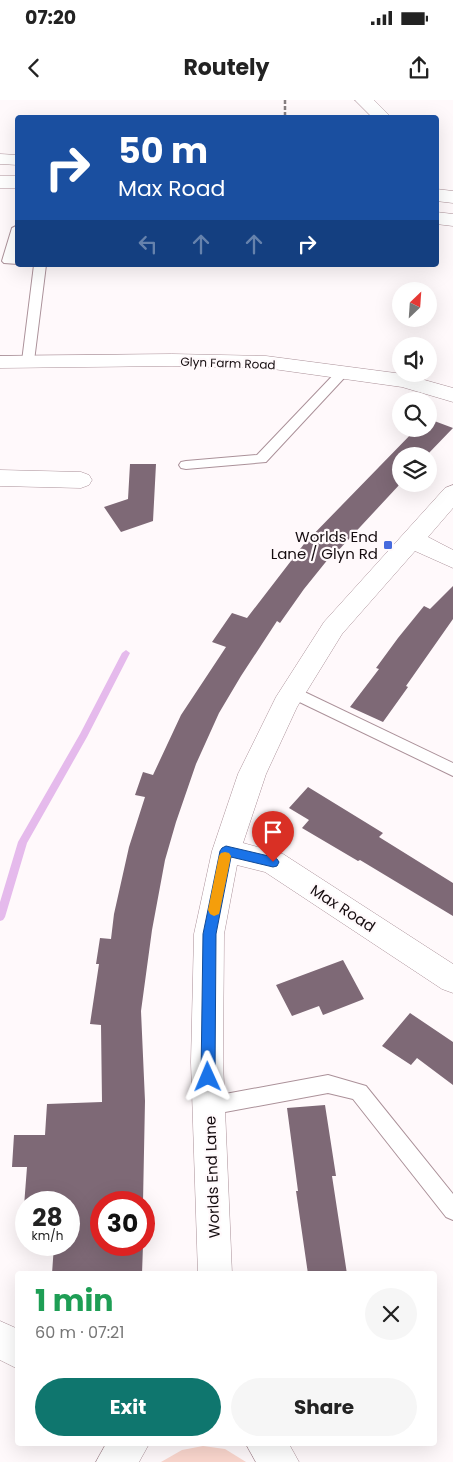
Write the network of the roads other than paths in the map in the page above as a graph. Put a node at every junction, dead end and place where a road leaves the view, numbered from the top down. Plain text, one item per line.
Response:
1 (364, 100) edge
2 (381, 115) edge
3 (0, 159) edge
4 (15, 160) edge
5 (0, 182) edge
6 (15, 182) edge
7 (439, 195) edge
8 (453, 197) edge
9 (439, 218) edge
10 (453, 220) edge
11 (15, 238) edge
12 (15, 261) edge
13 (40, 267) edge
14 (28, 361) junction
15 (0, 362) edge
16 (342, 373) junction
17 (453, 395) edge
18 (186, 464) dead end
19 (0, 478) edge
20 (81, 480) dead end
21 (453, 492) edge
22 (413, 540) junction
23 (453, 560) edge
24 (292, 692) junction
25 (452, 767) edge
26 (226, 851) junction
27 (453, 980) edge
28 (209, 1106) junction
29 (453, 1210) edge
30 (215, 1271) edge
31 (0, 1339) edge
32 (15, 1350) edge
33 (267, 1446) edge
34 (280, 1462) edge

1 - 2 street
3 - 4 street
5 - 6 street
7 - 8 street
9 - 10 street
11 - 12 lane
13 - 14 lane
14 - 15 street, Glyn Farm Road
14 - 16 street, Glyn Farm Road
16 - 17 street, Glyn Farm Road
16 - 18 lane
19 - 20 street
21 - 22 street, Worlds End Lane
22 - 23 street
22 - 24 street, Worlds End Lane
24 - 25 lane
24 - 26 street, Worlds End Lane
26 - 27 street, Max Road
26 - 28 street, Worlds End Lane
28 - 29 lane
28 - 30 street, Worlds End Lane
31 - 32 street
33 - 34 street

